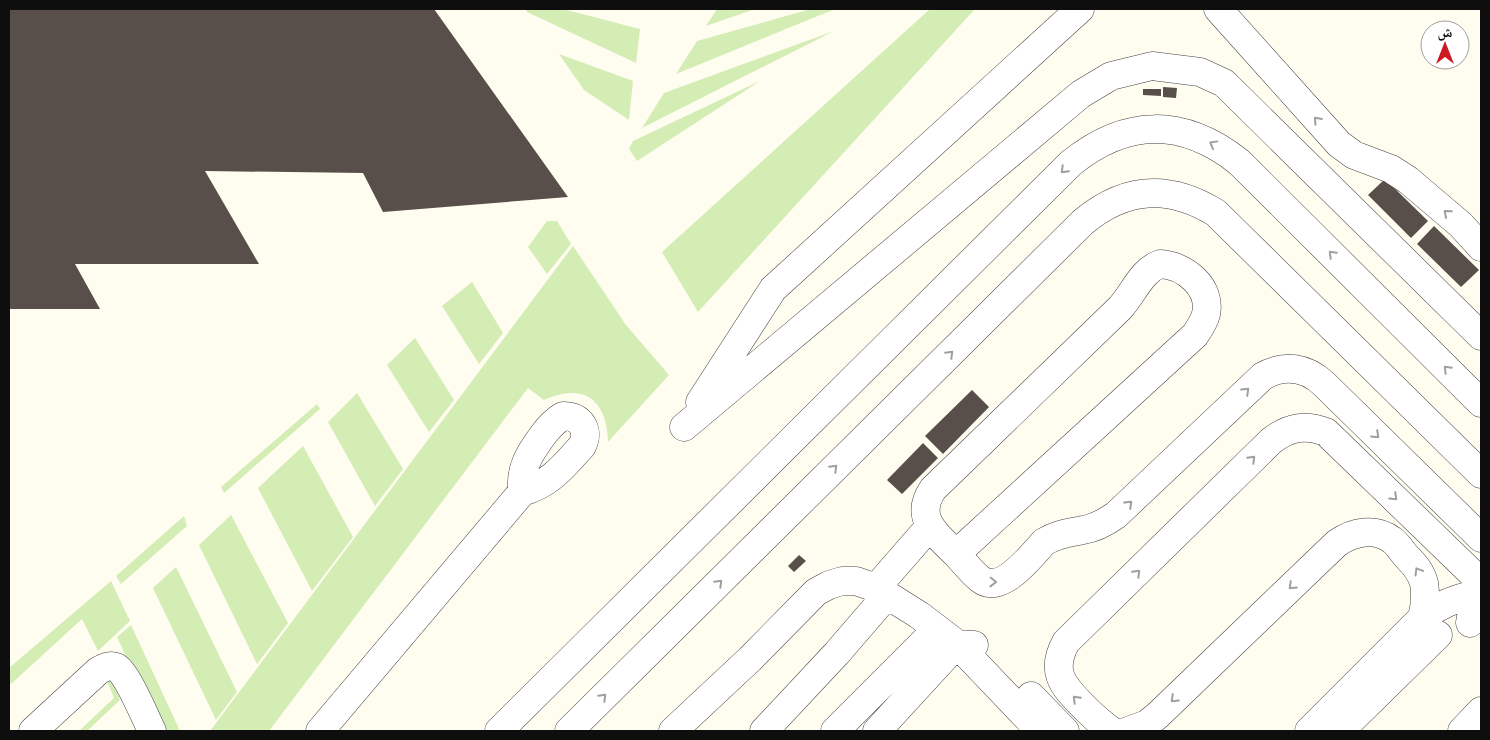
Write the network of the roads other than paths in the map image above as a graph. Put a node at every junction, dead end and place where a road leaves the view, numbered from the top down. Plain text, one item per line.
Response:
1 (1080, 9) edge
2 (1218, 9) edge
3 (1481, 247) edge
4 (1481, 336) edge
5 (1481, 403) edge
6 (1481, 474) edge
7 (522, 492) dead end
8 (930, 526) junction
9 (1481, 538) edge
10 (956, 554) junction
11 (1481, 582) edge
12 (881, 591) junction
13 (1470, 623) dead end
14 (1430, 626) junction
15 (947, 636) junction
16 (1481, 711) edge
17 (33, 731) edge
18 (152, 731) edge
19 (320, 731) edge
20 (500, 731) edge
21 (569, 731) edge
22 (673, 731) edge
23 (764, 731) edge
24 (835, 731) edge
25 (877, 731) edge
26 (1040, 731) edge
27 (1065, 731) edge
28 (1112, 731) edge
29 (1128, 731) edge
30 (1309, 731) edge
31 (1340, 731) edge
32 (1462, 731) edge

1 - 4 street
3 -> 2 street
5 -> 20 street
21 -> 6 street
7 - 19 street
8 - 10 street
8 - 10 street
8 - 12 street
10 -> 9 street
28 -> 11 street
12 - 15 street
12 - 22 street
12 - 23 street
13 - 14 street
14 -> 29 street
14 - 30 street
14 - 31 street
15 - 24 street
15 - 25 street
15 - 26 street
15 - 27 street
16 - 32 street
17 - 18 street

